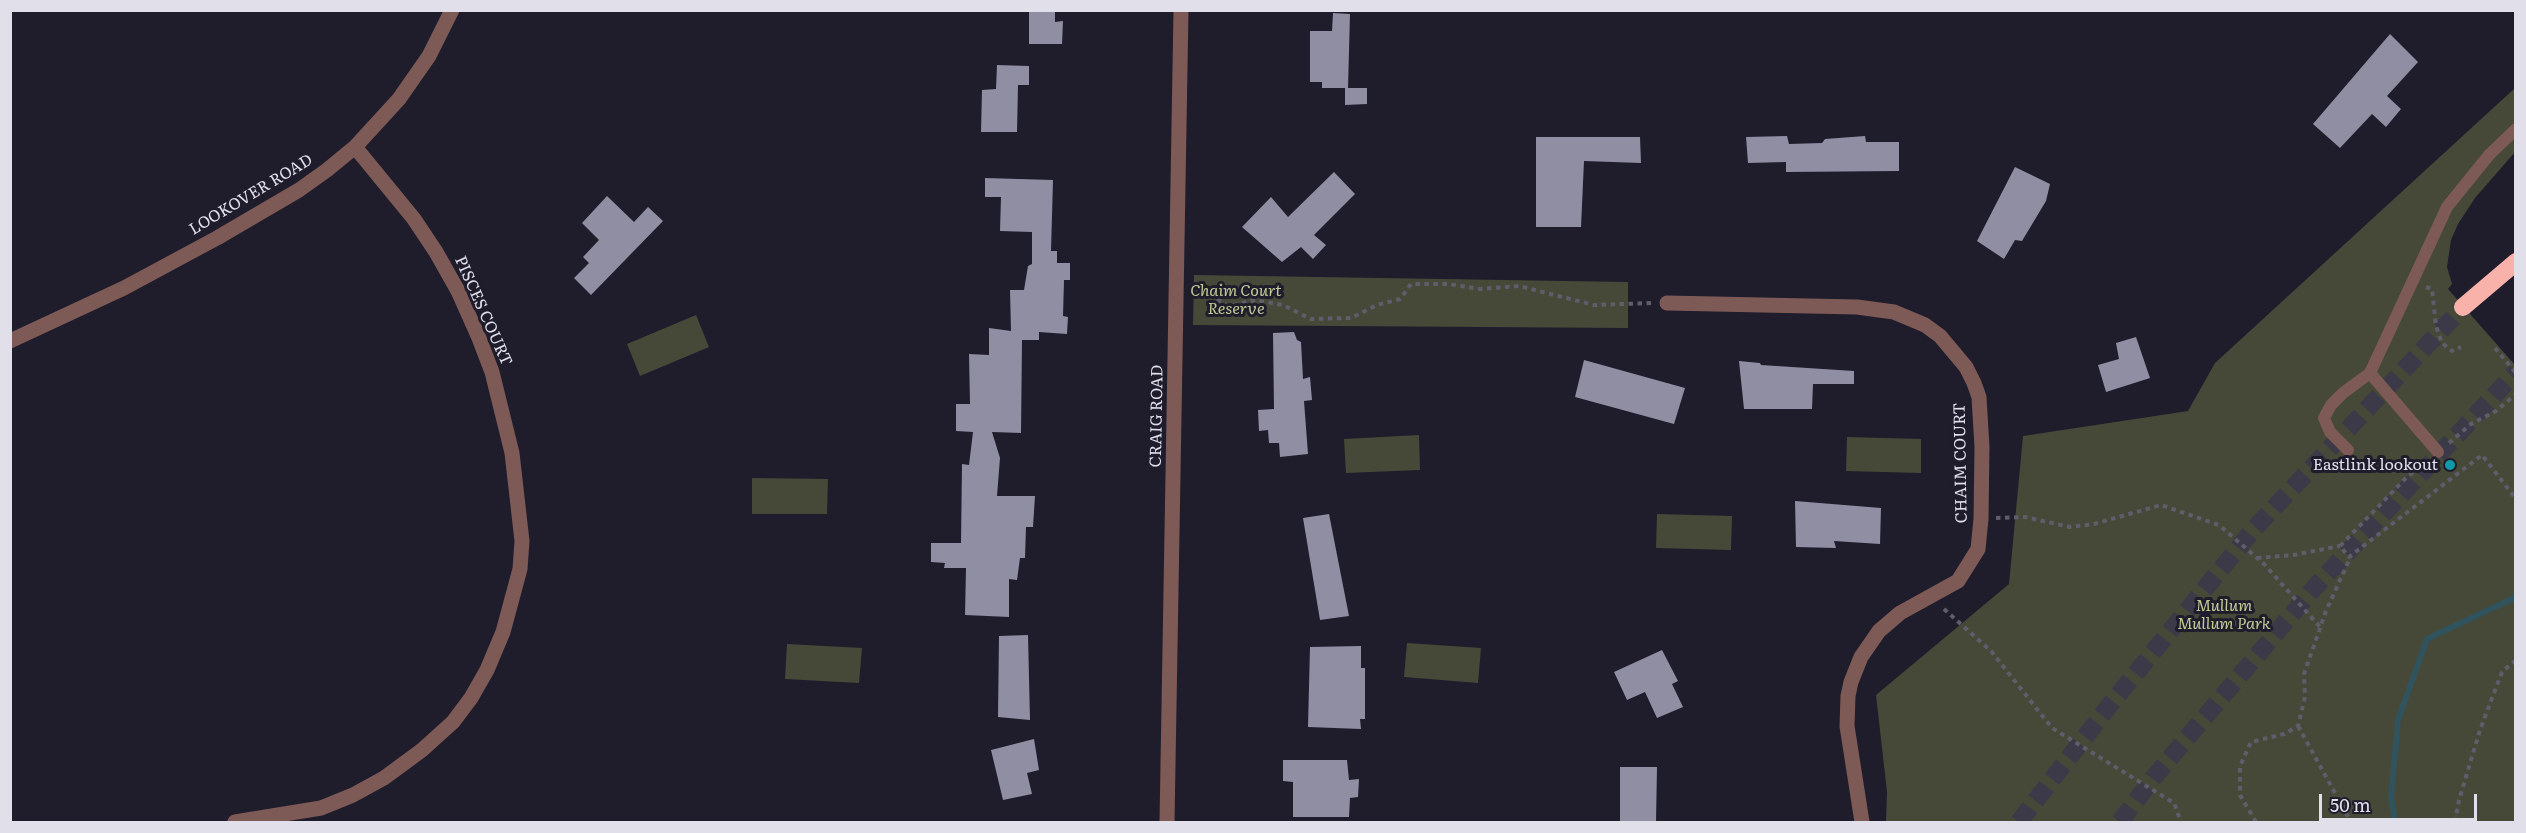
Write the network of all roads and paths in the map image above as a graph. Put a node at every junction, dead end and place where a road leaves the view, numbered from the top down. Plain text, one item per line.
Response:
1 (452, 10) edge
2 (1181, 10) edge
3 (2516, 129) edge
4 (355, 147) junction
5 (2516, 262) edge
6 (1178, 280) junction
7 (2412, 281) junction
8 (1667, 303) joint
9 (2463, 307) tunnel mouth
10 (10, 341) edge
11 (2461, 347) dead end
12 (2494, 348) dead end
13 (2370, 373) junction
14 (2516, 373) edge
15 (2348, 450) dead end
16 (2438, 452) dead end
17 (2516, 499) edge
18 (1981, 519) junction
19 (2357, 530) dead end
20 (2340, 546) junction
21 (2351, 556) junction
22 (2257, 558) junction
23 (1930, 596) junction
24 (2320, 627) junction
25 (2516, 660) edge
26 (2298, 726) junction
27 (236, 822) edge
28 (1167, 822) edge
29 (1862, 822) edge
30 (2181, 822) edge
31 (2256, 822) edge
32 (2351, 822) edge
33 (2455, 822) edge

1 - 4 street, LOOKOVER ROAD
2 - 6 street, CRAIG ROAD
3 - 7 lane
4 - 10 street, LOOKOVER ROAD
4 - 27 street, PISCES COURT
5 - 9 highway
6 - 8 path
6 - 28 street, CRAIG ROAD
7 - 11 path
7 - 13 lane
8 - 18 street, CHAIM COURT
12 - 14 path
13 - 15 lane
13 - 16 lane
17 - 21 path
18 - 22 path
18 - 23 street, CHAIM COURT
19 - 20 path
20 - 21 path
20 - 22 path
21 - 24 path
22 - 24 path
23 - 29 street, CHAIM COURT
23 - 30 path
24 - 26 path
25 - 33 path
26 - 31 path
26 - 32 path

